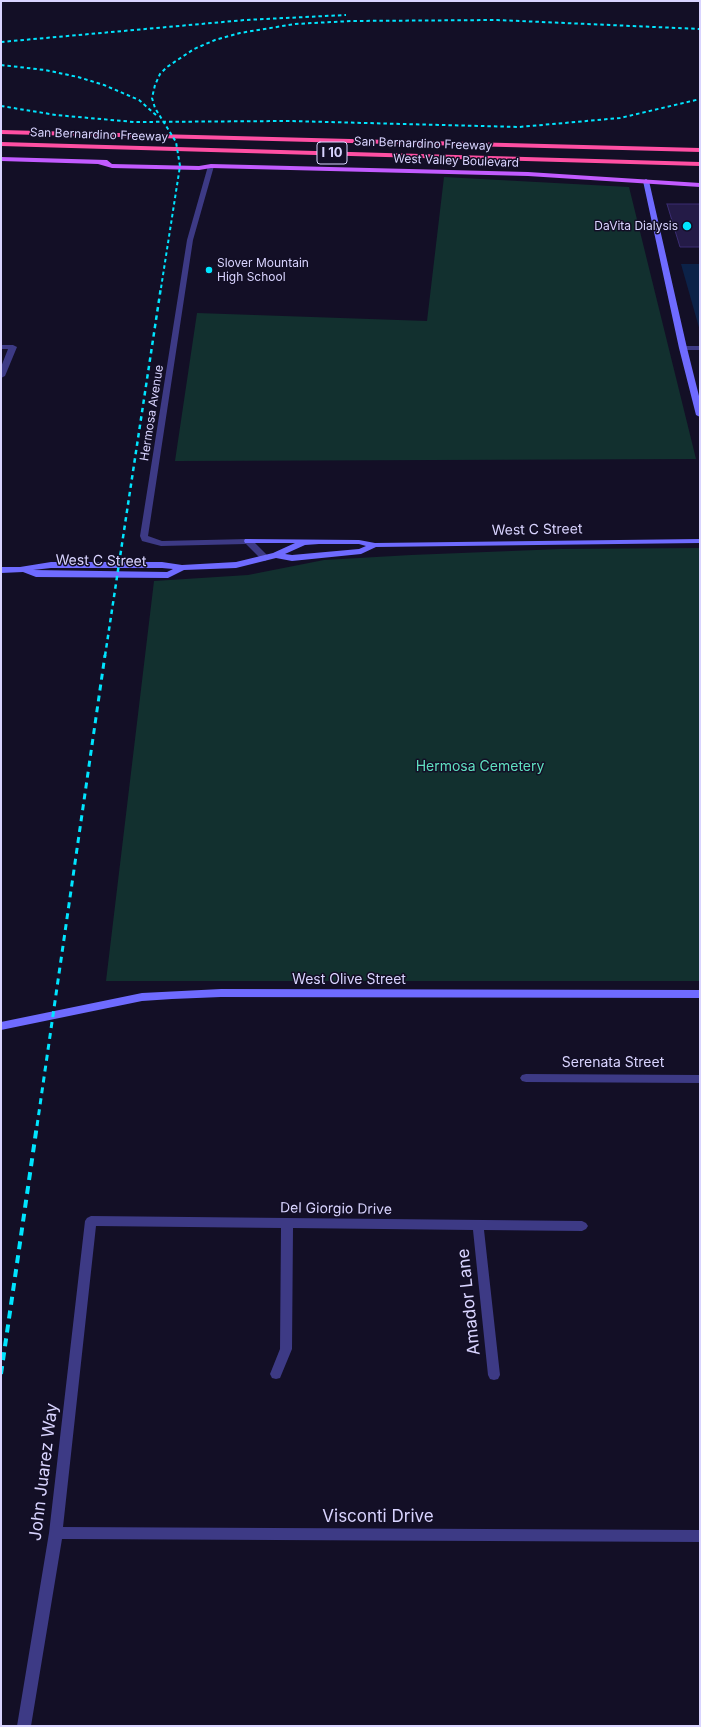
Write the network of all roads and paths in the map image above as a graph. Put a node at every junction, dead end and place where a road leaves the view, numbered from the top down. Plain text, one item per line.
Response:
1 (1, 132) edge
2 (1, 144) edge
3 (700, 145) edge
4 (575, 147) junction
5 (700, 150) edge
6 (1, 159) edge
7 (700, 165) edge
8 (211, 166) junction
9 (646, 181) junction
10 (700, 185) edge
11 (1, 347) edge
12 (683, 348) junction
13 (700, 348) edge
14 (1, 376) edge
15 (700, 414) edge
16 (248, 541) junction
17 (700, 541) edge
18 (319, 542) junction
19 (375, 545) junction
20 (276, 555) junction
21 (265, 558) junction
22 (1, 570) edge
23 (700, 994) edge
24 (1, 1026) edge
25 (526, 1078) dead end
26 (700, 1079) edge
27 (91, 1221) joint
28 (287, 1224) junction
29 (478, 1225) junction
30 (582, 1226) dead end
31 (276, 1374) dead end
32 (494, 1375) dead end
33 (56, 1533) junction
34 (700, 1536) edge
35 (24, 1726) edge

1 - 4 highway, San Bernardino Freeway / I 10
2 - 7 highway, San Bernardino Freeway / I 10
3 - 4 highway
4 - 5 highway, San Bernardino Freeway / I 10
6 - 8 main road, West Valley Boulevard
8 - 9 main road, West Valley Boulevard
8 - 16 street, Hermosa Avenue
9 - 10 main road, West Valley Boulevard
9 - 12 street
11 - 14 street
12 - 13 street
12 - 15 street
16 - 18 street
16 - 21 street
17 - 19 street, West C Street
18 - 19 street, West C Street
18 - 20 street, West C Street
19 - 20 street, West C Street
20 - 21 street, West C Street
21 - 22 street, West C Street
23 - 24 street, West Olive Street
25 - 26 street, Serenata Street
27 - 28 street, Del Giorgio Drive
27 - 33 street, John Juarez Way
28 - 29 street, Del Giorgio Drive
28 - 31 street
29 - 30 street, Del Giorgio Drive
29 - 32 street, Amador Lane
33 - 34 street, Visconti Drive
33 - 35 street, John Juarez Way

